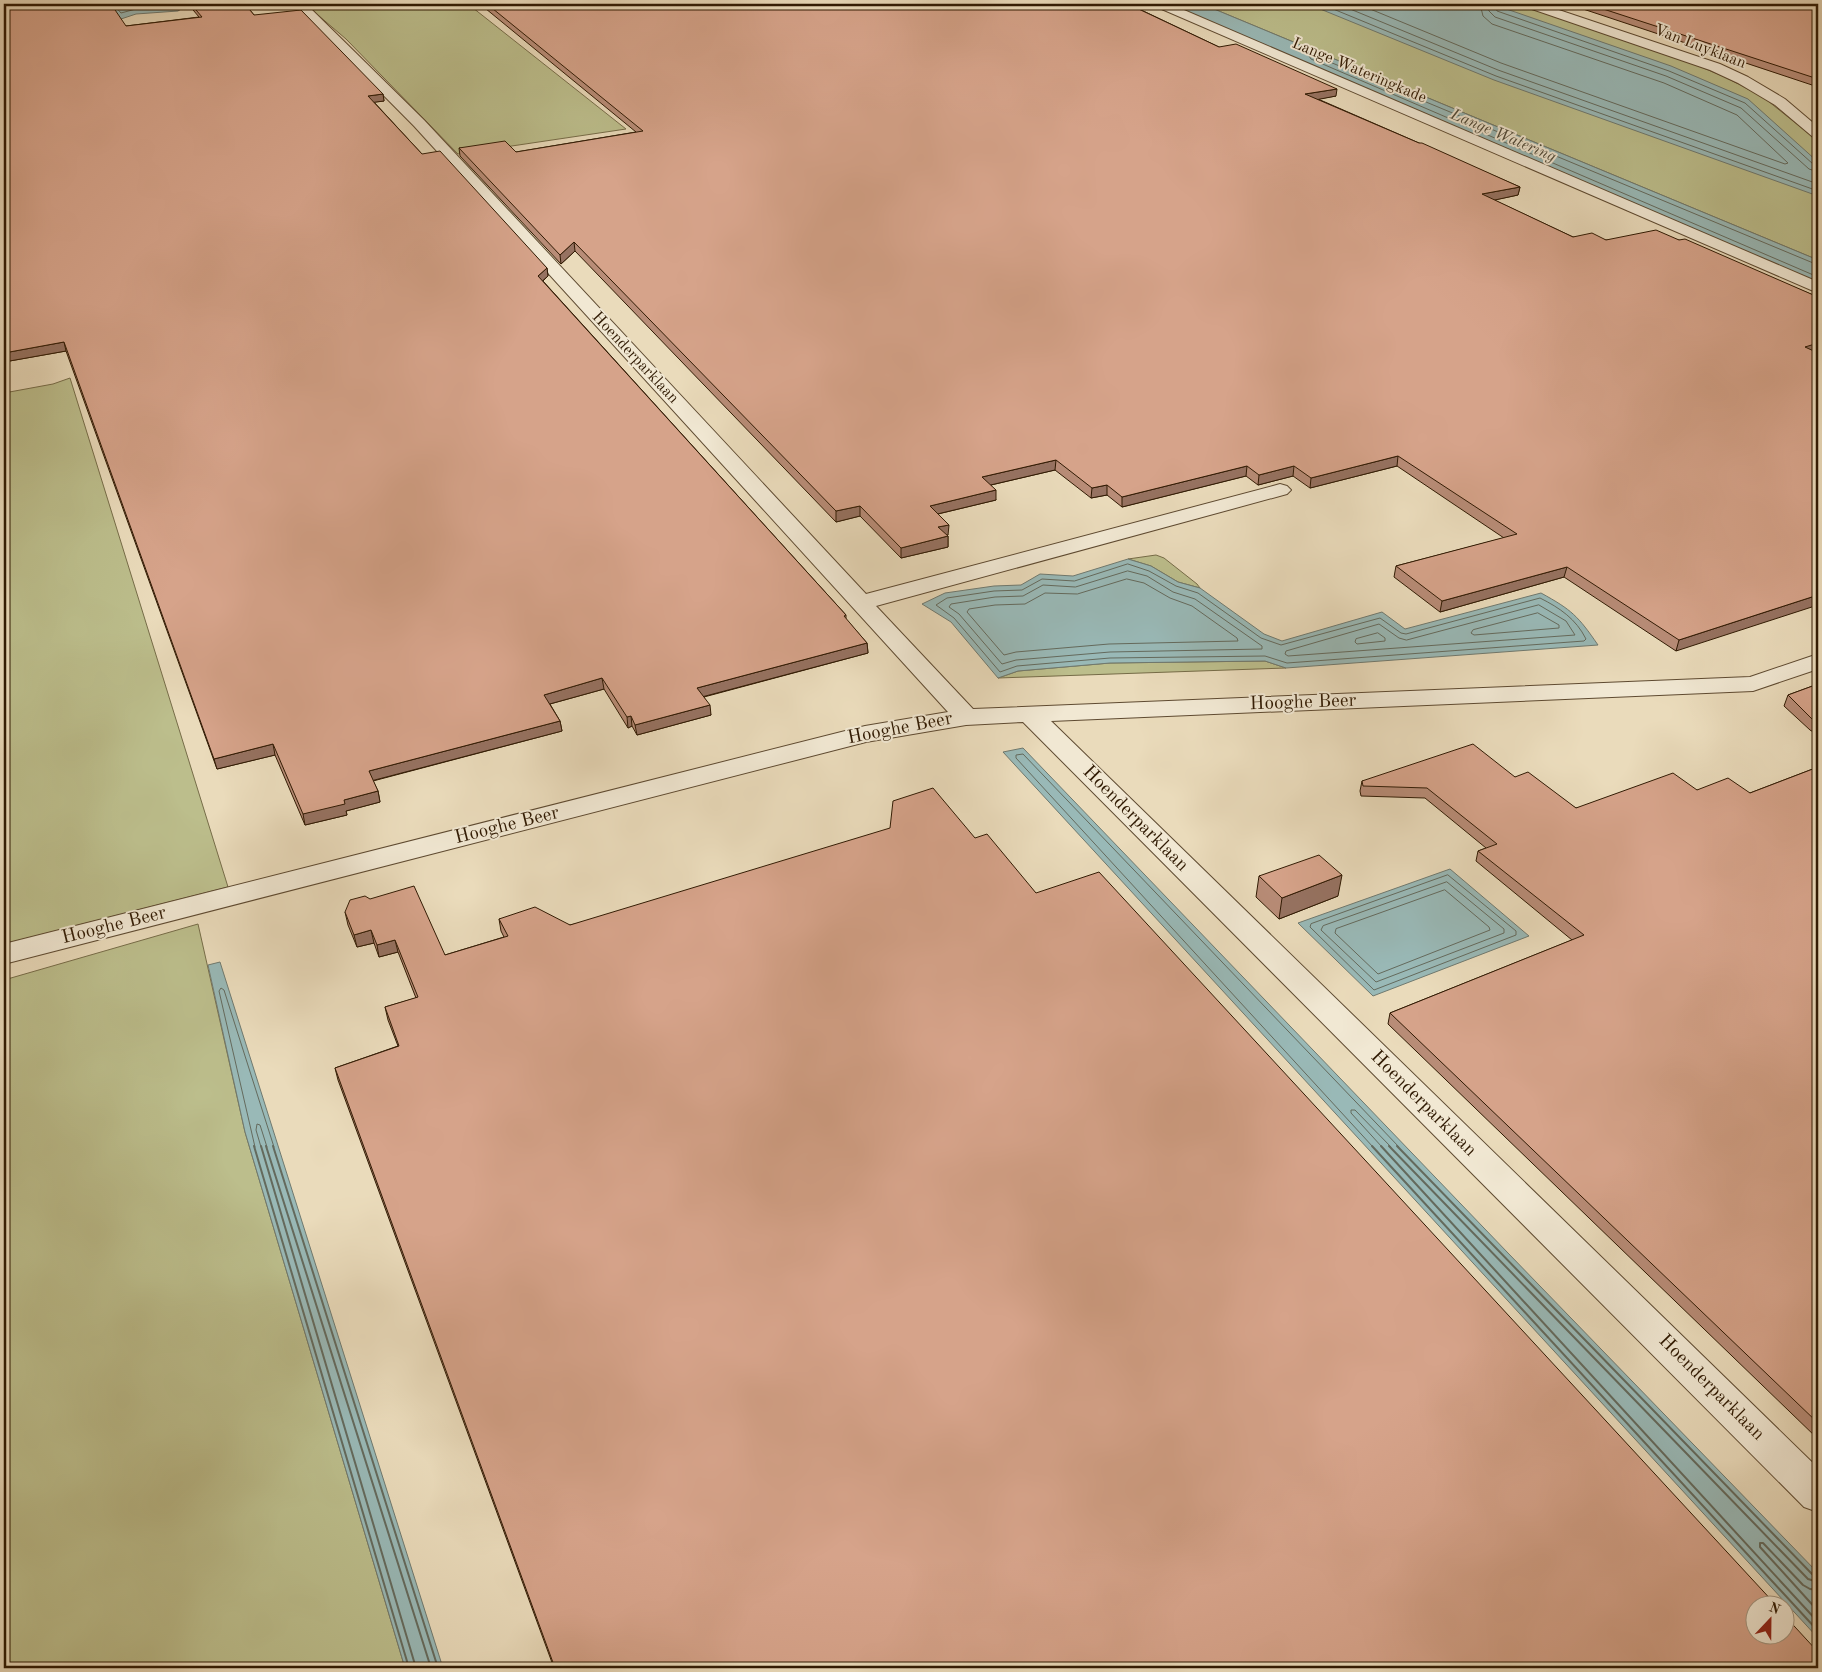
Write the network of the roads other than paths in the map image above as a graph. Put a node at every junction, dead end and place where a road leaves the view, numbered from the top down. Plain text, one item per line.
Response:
1 (299, 4) edge
2 (1162, 4) edge
3 (1530, 4) edge
4 (1818, 134) edge
5 (1818, 288) edge
6 (1280, 490) dead end
7 (860, 603) junction
8 (1818, 660) edge
9 (1028, 713) junction
10 (966, 717) junction
11 (4, 954) edge
12 (1818, 1494) edge

1 - 7 street, Hoenderparklaan
2 - 5 street, Lange Wateringkade
3 - 4 street, Van Luyklaan
6 - 7 street
7 - 10 street, Hoenderparklaan
8 - 9 street, Hooghe Beer
9 - 10 street, Hooghe Beer
9 - 12 street, Hoenderparklaan
10 - 11 street, Hooghe Beer

